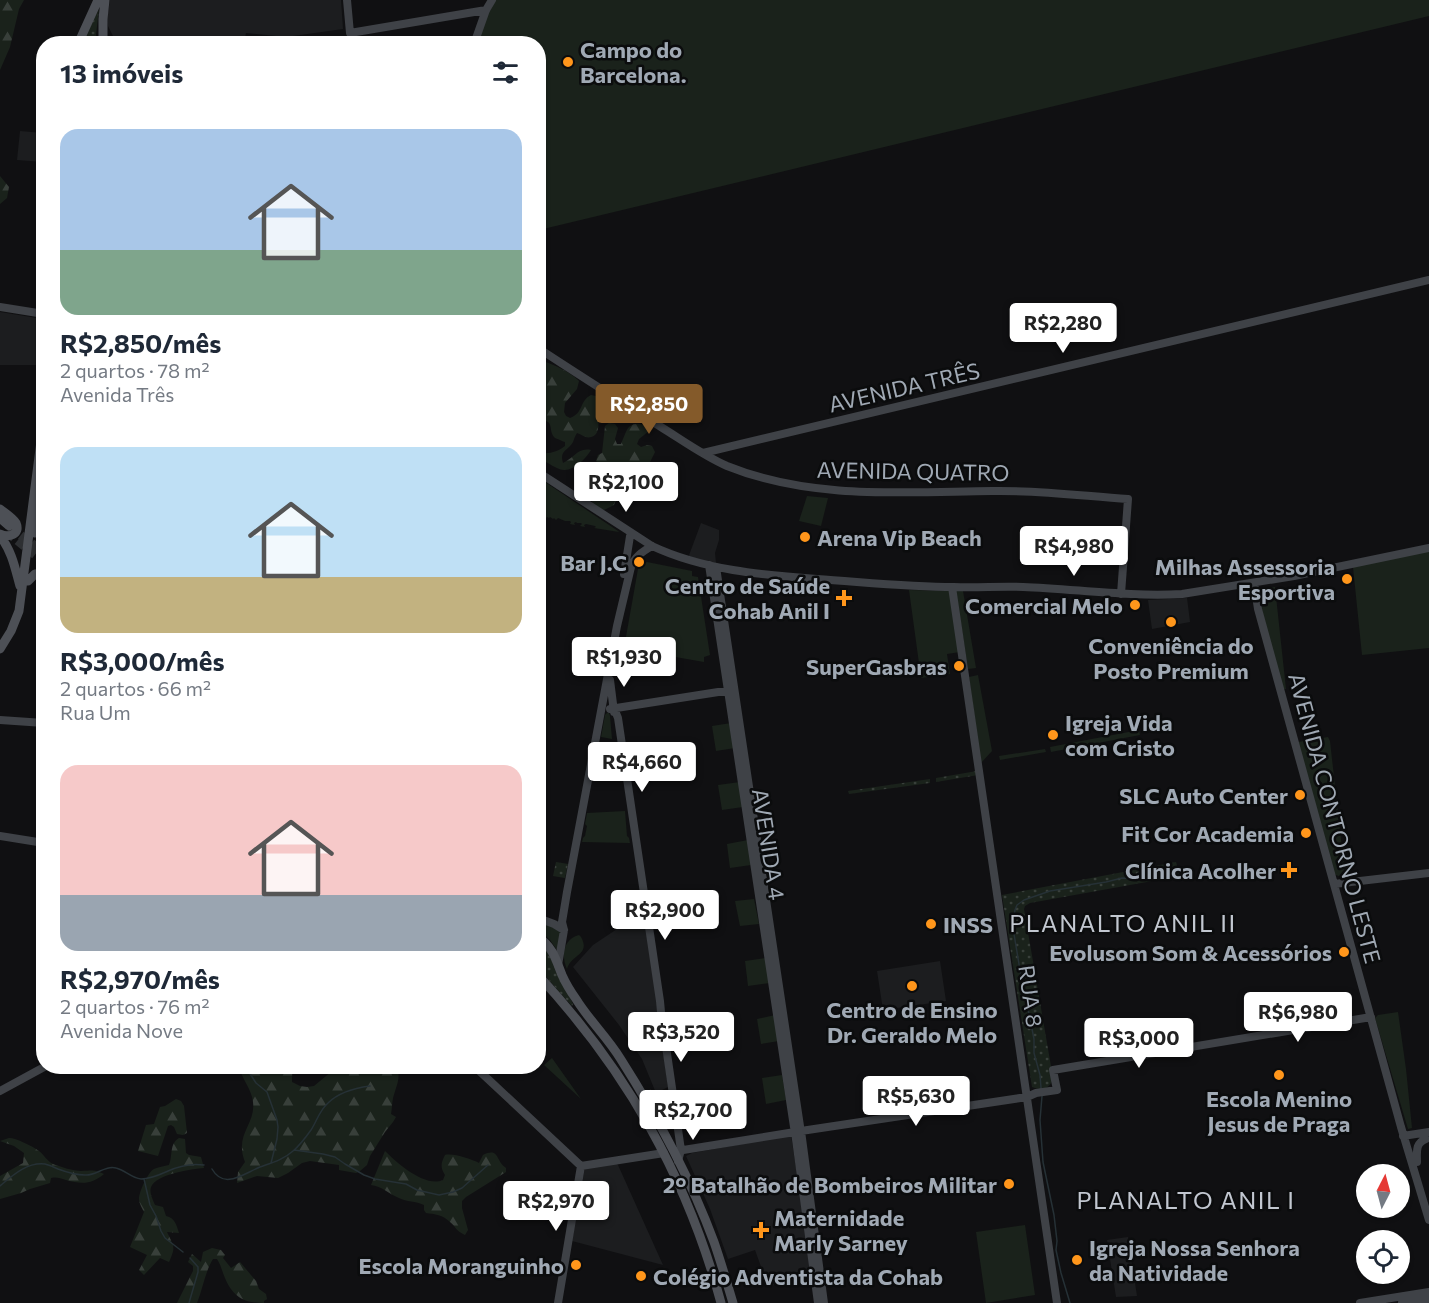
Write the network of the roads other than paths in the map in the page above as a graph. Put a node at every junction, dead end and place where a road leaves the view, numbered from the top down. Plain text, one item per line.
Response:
1 (98, 0) edge
2 (105, 0) edge
3 (347, 0) edge
4 (492, 0) edge
5 (486, 10) junction
6 (82, 36) edge
7 (102, 36) edge
8 (477, 36) edge
9 (1429, 280) edge
10 (0, 307) edge
11 (36, 313) edge
12 (546, 353) edge
13 (703, 453) junction
14 (36, 475) edge
15 (546, 479) edge
16 (32, 504) junction
17 (2, 514) edge
18 (36, 528) edge
19 (3, 531) edge
20 (631, 535) junction
21 (651, 547) junction
22 (1429, 548) edge
23 (711, 566) junction
24 (36, 574) edge
25 (28, 581) junction
26 (1249, 584) junction
27 (952, 587) junction
28 (21, 591) junction
29 (1121, 594) junction
30 (617, 626) junction
31 (0, 648) edge
32 (0, 657) edge
33 (609, 671) junction
34 (731, 690) junction
35 (614, 708) junction
36 (601, 712) junction
37 (0, 720) edge
38 (36, 722) edge
39 (0, 837) edge
40 (36, 842) edge
41 (1429, 873) edge
42 (1334, 884) junction
43 (546, 921) edge
44 (563, 926) junction
45 (546, 944) edge
46 (558, 965) junction
47 (546, 984) edge
48 (1371, 1017) junction
49 (36, 1071) edge
50 (483, 1074) edge
51 (0, 1091) edge
52 (650, 1094) dead end
53 (1032, 1094) junction
54 (676, 1119) junction
55 (798, 1129) junction
56 (1428, 1137) edge
57 (1407, 1139) junction
58 (674, 1154) junction
59 (1417, 1162) junction
60 (581, 1166) junction
61 (1429, 1203) edge
62 (1429, 1220) edge
63 (815, 1261) junction
64 (1429, 1292) edge
65 (1429, 1299) edge
66 (558, 1303) edge
67 (721, 1303) edge
68 (733, 1303) edge
69 (818, 1303) edge
70 (824, 1303) edge
71 (1057, 1303) edge
72 (1360, 1303) edge
73 (1402, 1303) edge

1 - 6 main road
2 - 7 main road
3 - 5 street
4 - 5 street
5 - 8 street
9 - 13 street, AVENIDA TRÊS
10 - 11 street
12 - 13 street
13 - 29 street, AVENIDA QUATRO
14 - 16 main road
15 - 20 street
16 - 17 main road
16 - 28 main road
17 - 19 main road
18 - 25 main road
19 - 28 main road
20 - 21 street
20 - 30 street
21 - 23 street
21 - 30 street
22 - 26 street
23 - 27 street
23 - 34 street, AVENIDA 4
24 - 25 main road
25 - 32 main road
26 - 29 street
26 - 42 street, AVENIDA CONTORNO LESTE
27 - 29 street
27 - 53 street, RUA 8
28 - 31 main road
30 - 33 street
33 - 35 street
33 - 36 street
34 - 35 street
34 - 55 street, AVENIDA 4
35 - 36 street
35 - 54 street
36 - 44 street
37 - 38 street
39 - 40 street
41 - 42 street
42 - 48 street, AVENIDA CONTORNO LESTE
43 - 44 street
44 - 46 street
45 - 46 main road
46 - 58 main road
47 - 58 main road
48 - 53 street
48 - 57 street, AVENIDA CONTORNO LESTE
49 - 51 street
50 - 60 street
52 - 54 street
53 - 55 street
53 - 71 street, RUA 8
54 - 58 street
55 - 58 street
55 - 63 street, AVENIDA 4
56 - 57 street
56 - 59 street
57 - 59 street, AVENIDA CONTORNO LESTE
57 - 62 street, AVENIDA CONTORNO LESTE
58 - 60 street
58 - 67 main road
58 - 68 main road
59 - 61 street, AVENIDA CONTORNO LESTE
60 - 66 street
63 - 69 street, AVENIDA 4
63 - 70 street, AVENIDA 4
64 - 72 street
65 - 73 street

